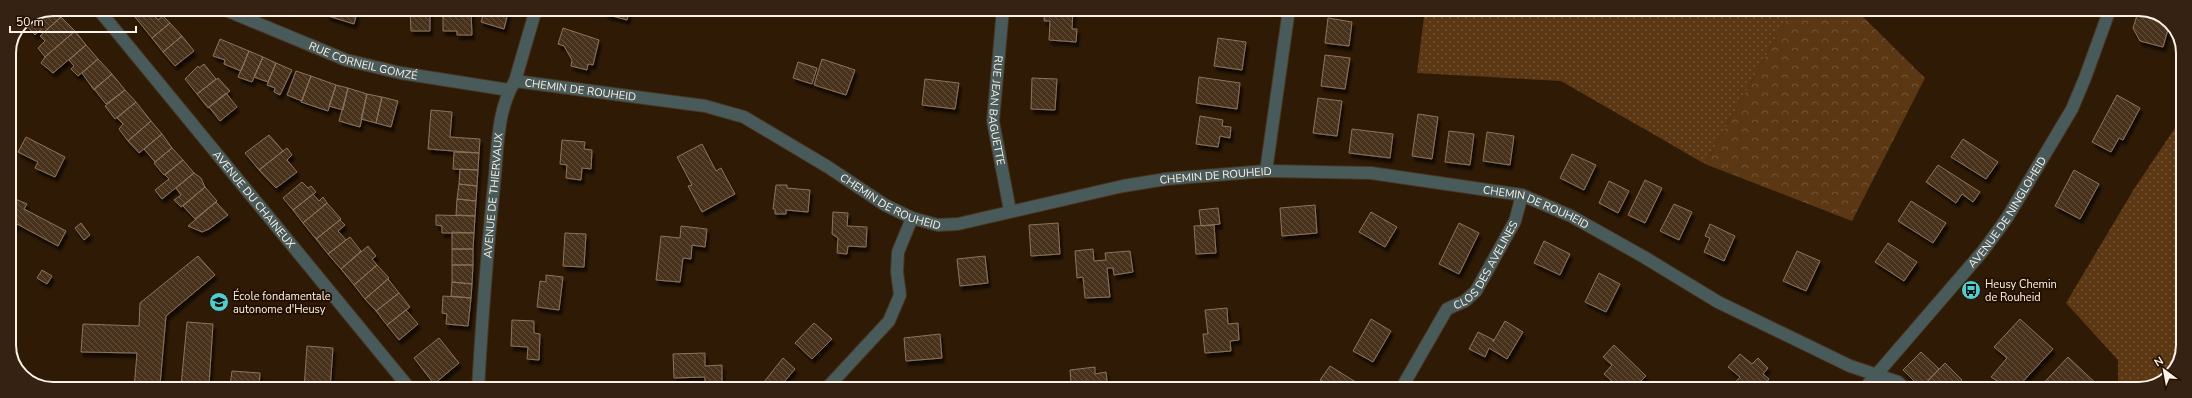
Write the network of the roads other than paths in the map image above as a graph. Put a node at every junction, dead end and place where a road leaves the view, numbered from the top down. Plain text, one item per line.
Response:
1 (104, 16) edge
2 (240, 16) edge
3 (534, 16) edge
4 (1002, 16) edge
5 (1288, 16) edge
6 (2107, 16) edge
7 (512, 85) junction
8 (1266, 171) junction
9 (1522, 195) junction
10 (1010, 211) junction
11 (912, 218) junction
12 (1877, 374) junction
13 (404, 382) edge
14 (478, 382) edge
15 (832, 382) edge
16 (1405, 382) edge
17 (1870, 382) edge
18 (1898, 382) edge

1 - 13 street, AVENUE DU CHAINEUX
2 - 7 street, RUE CORNEIL GOMZÉ
3 - 7 street, AVENUE DE THIERVAUX
4 - 10 street, RUE JEAN BAGUETTE
5 - 8 street
6 - 12 street, AVENUE DE NINGLOHEID
7 - 11 street, CHEMIN DE ROUHEID
7 - 14 street, AVENUE DE THIERVAUX
8 - 9 street, CHEMIN DE ROUHEID
8 - 10 street, CHEMIN DE ROUHEID
9 - 12 street, CHEMIN DE ROUHEID
9 - 16 street, CLOS DES AVELINES
10 - 11 street, CHEMIN DE ROUHEID
11 - 15 street
12 - 17 street, AVENUE DE NINGLOHEID
12 - 18 street, CHEMIN DE ROUHEID

